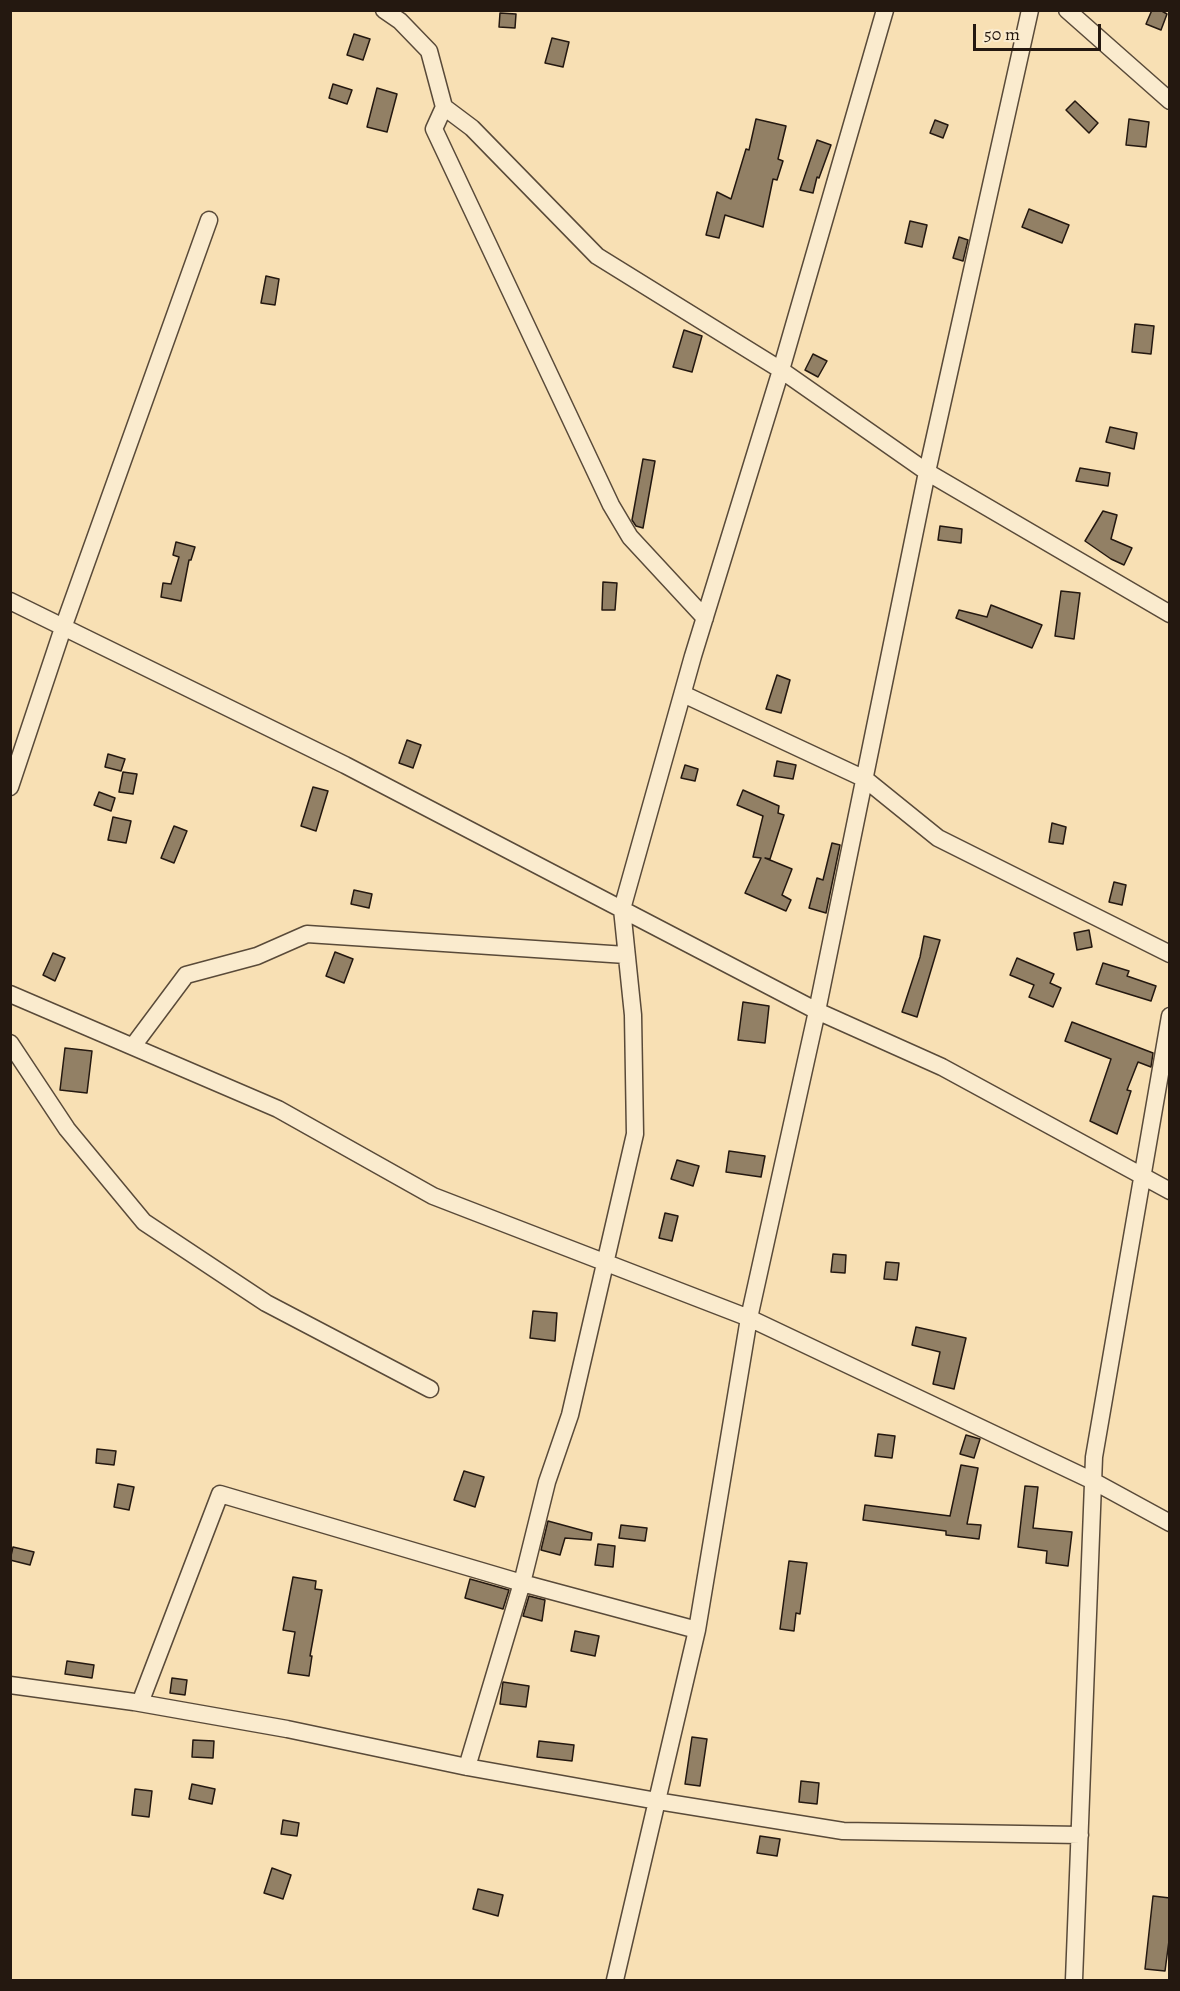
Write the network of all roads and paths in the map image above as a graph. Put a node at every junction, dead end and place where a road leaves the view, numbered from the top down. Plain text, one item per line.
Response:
1 (384, 10) edge
2 (885, 10) edge
3 (1030, 10) edge
4 (1067, 10) edge
5 (1170, 101) edge
6 (444, 107) junction
7 (209, 220) dead end
8 (781, 370) junction
9 (927, 472) junction
10 (10, 601) edge
11 (1170, 614) edge
12 (705, 618) junction
13 (63, 628) junction
14 (682, 694) junction
15 (865, 779) junction
16 (10, 787) edge
17 (622, 909) junction
18 (1170, 954) edge
19 (626, 955) junction
20 (10, 994) edge
21 (817, 1011) junction
22 (1170, 1016) edge
23 (10, 1043) edge
24 (134, 1046) junction
25 (1142, 1177) junction
26 (1170, 1191) edge
27 (605, 1263) junction
28 (749, 1318) junction
29 (430, 1389) dead end
30 (1093, 1481) junction
31 (1170, 1523) edge
32 (522, 1583) junction
33 (697, 1630) junction
34 (10, 1685) edge
35 (140, 1703) junction
36 (467, 1767) junction
37 (657, 1802) junction
38 (1080, 1835) junction
39 (615, 1980) edge
40 (1074, 1980) edge

1 - 6 street
2 - 8 street
3 - 9 street
4 - 5 street
6 - 8 street
6 - 12 street
7 - 13 street
8 - 9 street
8 - 12 street
9 - 11 street
9 - 15 street
10 - 13 street
12 - 14 street
13 - 16 street
13 - 17 street
14 - 15 street
14 - 17 street
15 - 18 street
15 - 21 street
17 - 19 street
17 - 21 street
19 - 24 street
19 - 27 street
20 - 24 street
21 - 25 street
21 - 28 street
22 - 25 street
23 - 29 street
24 - 27 street
25 - 26 street
25 - 30 street
27 - 28 street
27 - 32 street
28 - 30 street
28 - 33 street
30 - 31 street
30 - 38 street
32 - 33 street
32 - 35 street
32 - 36 street
33 - 37 street
34 - 35 street
35 - 36 street
36 - 37 street
37 - 38 street
37 - 39 street
38 - 40 street

